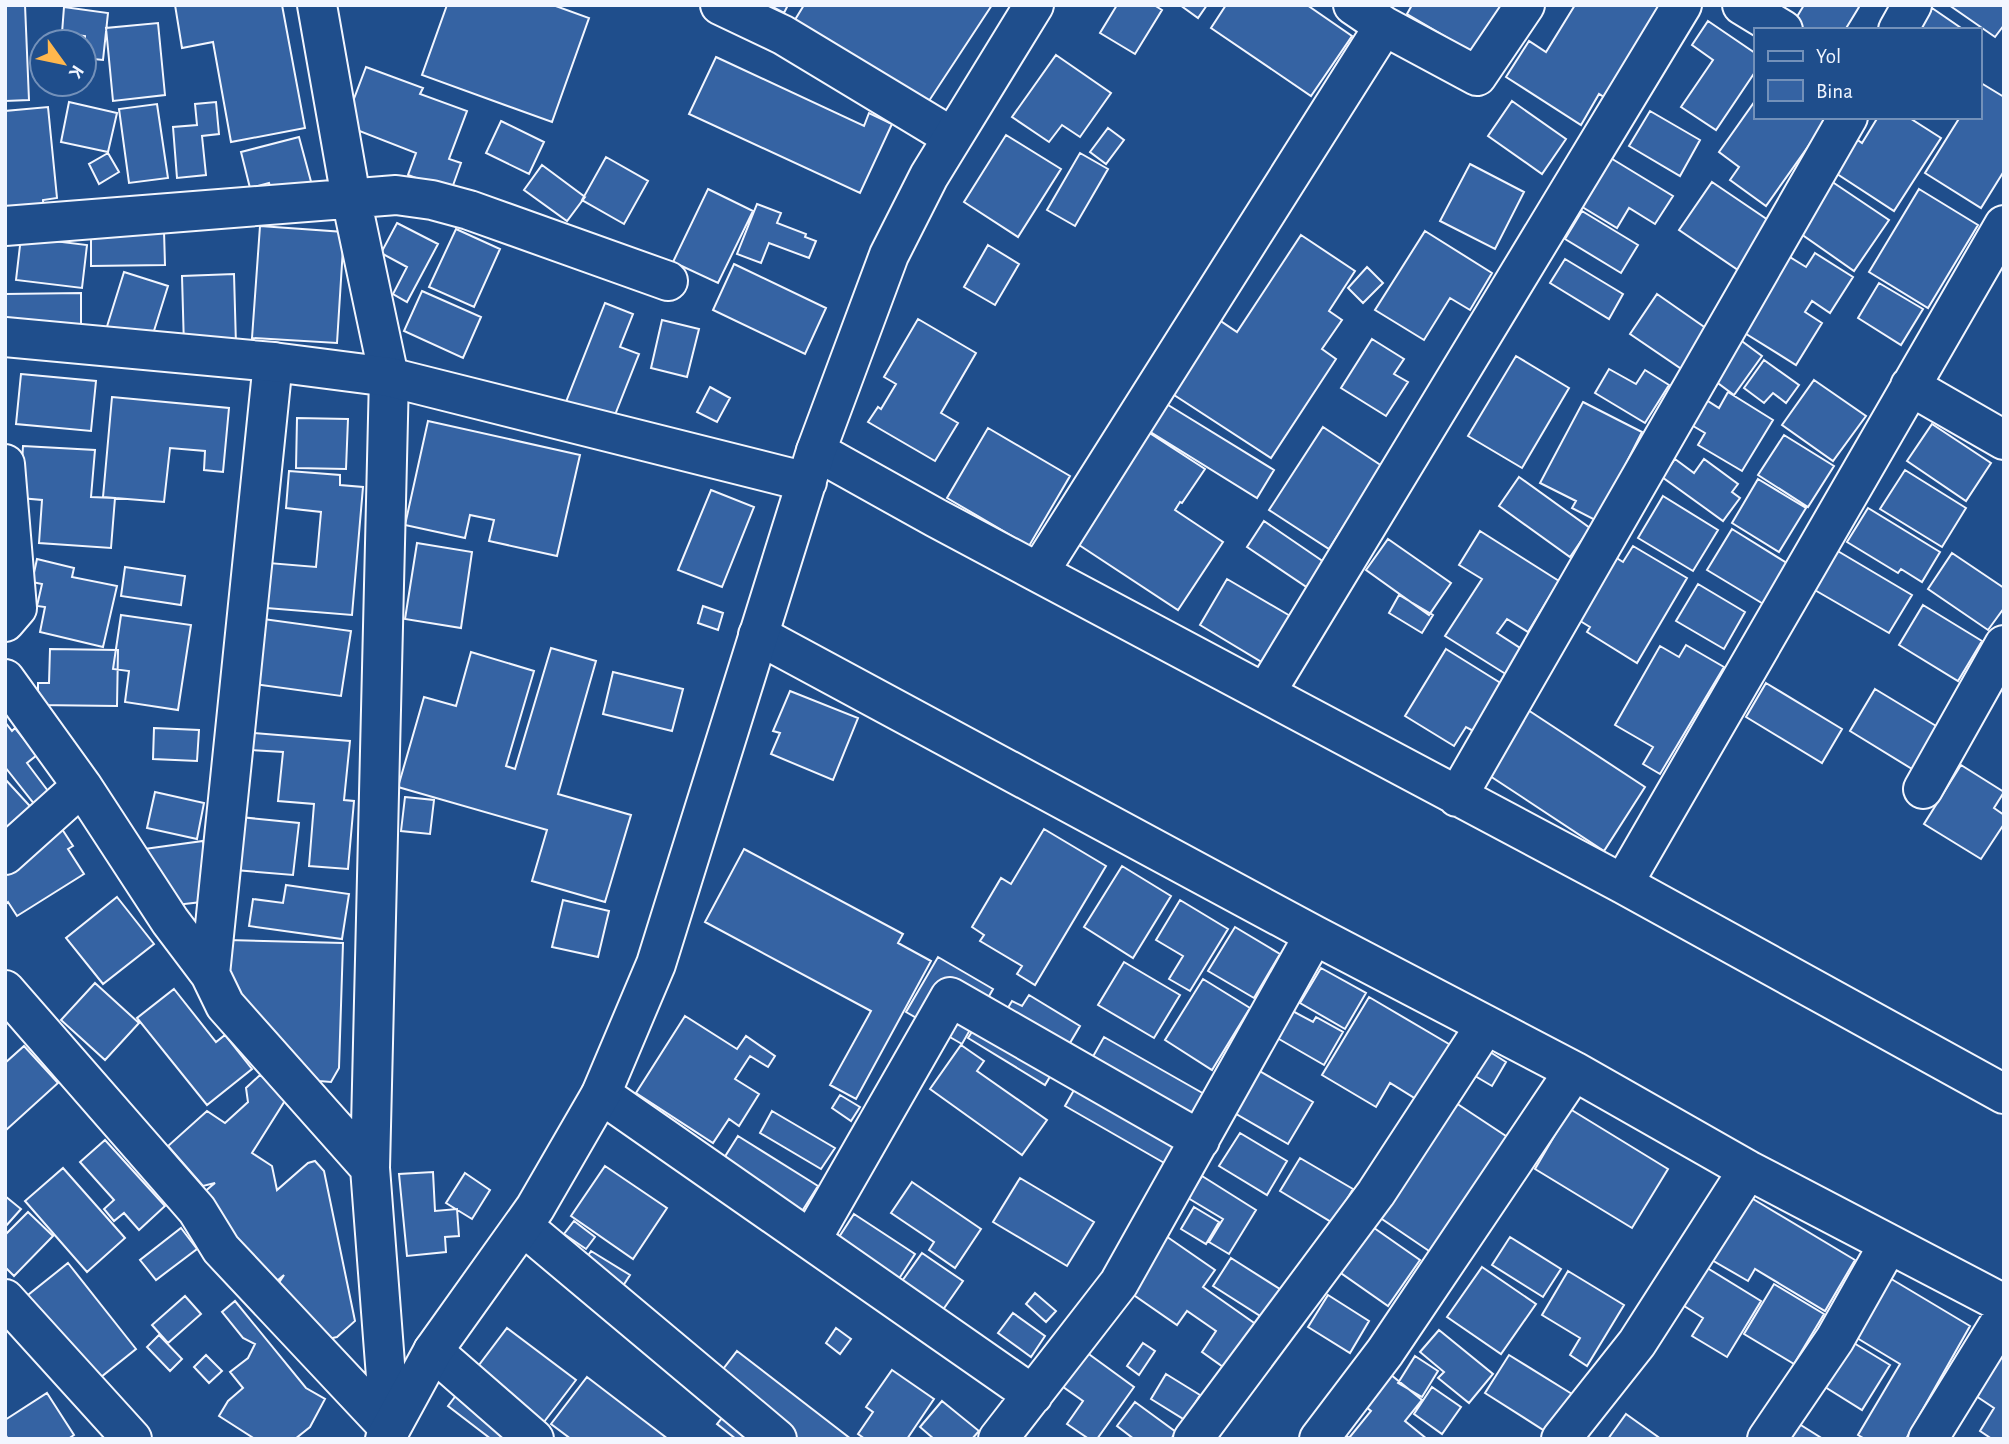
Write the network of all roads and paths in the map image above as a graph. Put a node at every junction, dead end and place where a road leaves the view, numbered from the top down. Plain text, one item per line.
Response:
1 (317, 5) edge
2 (720, 5) edge
3 (1034, 5) edge
4 (1525, 5) edge
5 (1682, 5) edge
6 (1742, 5) edge
7 (1912, 5) edge
8 (1368, 16) edge
9 (1780, 28) edge
10 (1899, 28) edge
11 (1847, 119) edge
12 (952, 137) junction
13 (351, 198) junction
14 (2004, 225) edge
15 (5, 226) edge
16 (668, 281) dead end
17 (5, 337) edge
18 (274, 362) junction
19 (389, 377) junction
20 (1910, 386) junction
21 (2004, 440) edge
22 (5, 464) edge
23 (812, 466) junction
24 (1039, 572) junction
25 (5, 622) edge
26 (758, 635) junction
27 (2004, 645) edge
28 (5, 679) edge
29 (1266, 692) junction
30 (82, 786) junction
31 (1923, 789) dead end
32 (1457, 797) junction
33 (5, 855) edge
34 (1623, 884) junction
35 (1314, 935) junction
36 (210, 974) junction
37 (5, 990) edge
38 (1485, 1026) junction
39 (1574, 1071) junction
40 (601, 1094) junction
41 (2004, 1094) edge
42 (1200, 1140) junction
43 (370, 1168) junction
44 (1748, 1170) junction
45 (523, 1226) junction
46 (811, 1240) junction
47 (1888, 1245) junction
48 (5, 1299) edge
49 (2004, 1304) edge
50 (2004, 1316) edge
51 (433, 1351) junction
52 (1033, 1395) junction
53 (388, 1434) edge
54 (132, 1439) edge
55 (534, 1439) edge
56 (777, 1439) edge
57 (998, 1439) edge
58 (1193, 1439) edge
59 (1318, 1439) edge
60 (1561, 1439) edge
61 (1768, 1439) edge
62 (1928, 1439) edge

1 - 13 street
2 - 12 street
3 - 12 street
4 - 8 street
5 - 29 street
6 - 9 street
7 - 10 street
8 - 24 street
11 - 32 street
12 - 23 street
13 - 15 street
13 - 16 street
13 - 19 street
14 - 20 street
17 - 18 street
18 - 19 street
18 - 36 street
19 - 23 street
19 - 43 street
20 - 21 street
20 - 34 street
22 - 25 street
23 - 24 street
23 - 26 street
24 - 29 street
26 - 35 street
26 - 40 street
27 - 31 street
28 - 30 street
29 - 32 street
30 - 33 street
30 - 36 street
32 - 34 street
34 - 41 street
35 - 38 street
35 - 42 street
36 - 43 street
37 - 53 street
38 - 39 street
38 - 58 street
39 - 44 street
39 - 59 street
40 - 45 street
40 - 46 street
42 - 46 street
42 - 52 street
43 - 53 street
44 - 47 street
44 - 60 street
45 - 51 street
45 - 56 street
46 - 52 street
47 - 49 street
47 - 61 street
48 - 54 street
50 - 62 street
51 - 53 street
51 - 55 street
52 - 57 street

